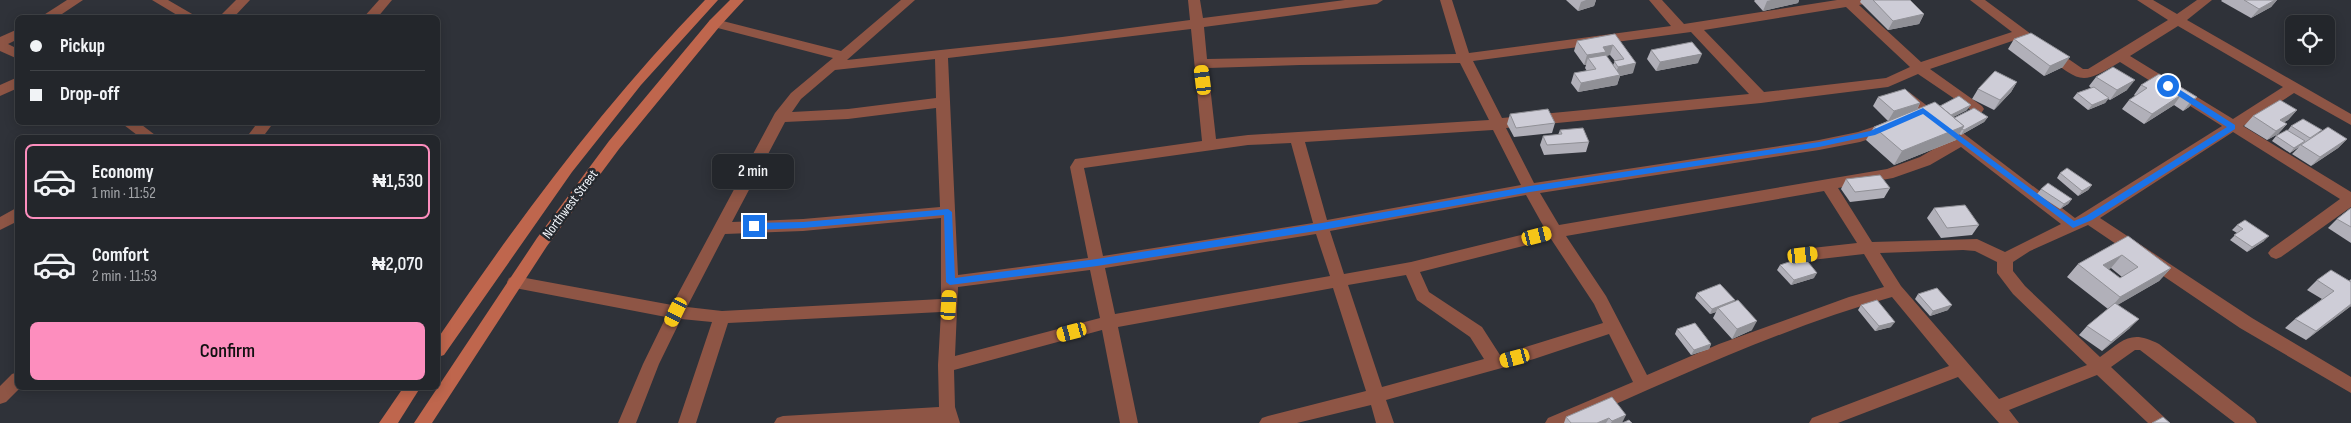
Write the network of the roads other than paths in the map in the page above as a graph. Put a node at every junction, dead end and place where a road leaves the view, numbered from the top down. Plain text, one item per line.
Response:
1 (77, 0) edge
2 (158, 0) edge
3 (244, 0) edge
4 (386, 0) edge
5 (712, 0) edge
6 (738, 0) edge
7 (909, 0) edge
8 (1194, 0) edge
9 (1377, 0) edge
10 (1446, 0) edge
11 (1656, 0) edge
12 (1863, 0) edge
13 (1976, 0) edge
14 (2143, 0) edge
15 (2206, 0) edge
16 (1848, 1) edge
17 (50, 15) edge
18 (186, 15) edge
19 (227, 15) edge
20 (372, 15) edge
21 (2178, 20) junction
22 (715, 23) junction
23 (1196, 23) junction
24 (1687, 28) junction
25 (2022, 33) junction
26 (15, 35) edge
27 (0, 43) edge
28 (15, 53) edge
29 (941, 54) junction
30 (844, 56) junction
31 (2120, 56) junction
32 (1465, 58) junction
33 (1201, 64) junction
34 (832, 66) junction
35 (1919, 68) junction
36 (1888, 82) junction
37 (15, 84) edge
38 (2293, 87) junction
39 (0, 92) edge
40 (1761, 98) junction
41 (943, 102) junction
42 (1977, 109) edge
43 (1923, 111) junction
44 (780, 117) junction
45 (2351, 120) edge
46 (1498, 124) junction
47 (132, 125) edge
48 (264, 125) edge
49 (2232, 127) junction
50 (145, 135) edge
51 (256, 135) edge
52 (1297, 137) junction
53 (1960, 140) junction
54 (1210, 145) junction
55 (1828, 185) junction
56 (1530, 189) junction
57 (2351, 199) edge
58 (948, 212) junction
59 (15, 215) edge
60 (2089, 218) junction
61 (0, 224) edge
62 (2073, 225) junction
63 (1322, 226) junction
64 (721, 228) junction
65 (1554, 232) junction
66 (1869, 248) junction
67 (2276, 253) dead end
68 (1803, 255) edge
69 (2005, 259) junction
70 (1097, 263) junction
71 (1411, 268) junction
72 (515, 282) junction
73 (950, 282) junction
74 (1340, 282) junction
75 (1895, 290) junction
76 (949, 305) junction
77 (676, 312) junction
78 (722, 317) junction
79 (1108, 322) junction
80 (1614, 326) junction
81 (440, 347) edge
82 (1496, 363) junction
83 (946, 365) junction
84 (2099, 367) junction
85 (1960, 369) junction
86 (15, 382) edge
87 (1643, 385) junction
88 (2351, 385) edge
89 (411, 390) edge
90 (1376, 396) junction
91 (0, 397) edge
92 (1997, 407) junction
93 (950, 419) edge
94 (388, 423) edge
95 (423, 423) edge
96 (627, 423) edge
97 (687, 423) edge
98 (783, 423) edge
99 (1129, 423) edge
100 (1268, 423) edge
101 (1384, 423) edge
102 (1554, 423) edge
103 (1818, 423) edge
104 (2010, 423) edge
105 (2159, 423) edge
106 (2248, 423) edge

1 - 17 street
2 - 18 street
3 - 19 street
4 - 20 street
5 - 81 main road, Northwest Street
6 - 22 main road, Northwest Street
7 - 30 street
8 - 23 street
9 - 23 street
10 - 32 street
11 - 24 street
12 - 16 street
13 - 25 street
14 - 21 street
15 - 21 street
16 - 24 street
16 - 35 street
21 - 31 street
21 - 38 street
22 - 30 street
22 - 72 main road, Northwest Street
23 - 29 street
23 - 33 street
24 - 32 street
24 - 40 street
25 - 31 street
25 - 35 street
26 - 27 street
27 - 28 street
29 - 34 street
29 - 41 street
30 - 34 street
31 - 49 street
32 - 33 street
32 - 46 street
33 - 54 street
34 - 44 street
35 - 36 street
35 - 42 street
36 - 40 street
36 - 43 street
37 - 39 street
38 - 45 street
38 - 49 street
40 - 46 street
41 - 44 street
41 - 58 street
43 - 53 street
43 - 56 street
44 - 64 street
46 - 52 street
46 - 56 street
47 - 50 street
48 - 51 street
49 - 57 street
49 - 60 street
52 - 54 street
52 - 63 street
53 - 55 street
53 - 62 street
54 - 70 street
55 - 65 street
55 - 66 street
56 - 63 street
56 - 65 street
57 - 67 street
58 - 64 street
58 - 73 street
59 - 61 street
60 - 62 street
60 - 88 street
62 - 69 street
63 - 70 street
63 - 74 street
64 - 77 street
65 - 71 street
65 - 80 street
66 - 68 street
66 - 69 street
66 - 75 street
69 - 84 street
70 - 73 street
70 - 79 street
71 - 74 street
71 - 82 street
72 - 77 street
72 - 95 main road, Northwest Street
73 - 76 street
74 - 79 street
74 - 90 street
75 - 85 street
75 - 87 street
76 - 78 street
76 - 83 street
77 - 78 street
77 - 96 street
78 - 97 street
79 - 83 street
79 - 99 street
80 - 82 street
80 - 87 street
82 - 90 street
83 - 93 street
84 - 92 street
84 - 105 street
84 - 106 street
85 - 92 street
85 - 103 street
86 - 91 street
87 - 102 street
89 - 94 main road
90 - 100 street
90 - 101 street
92 - 104 street
93 - 98 street

